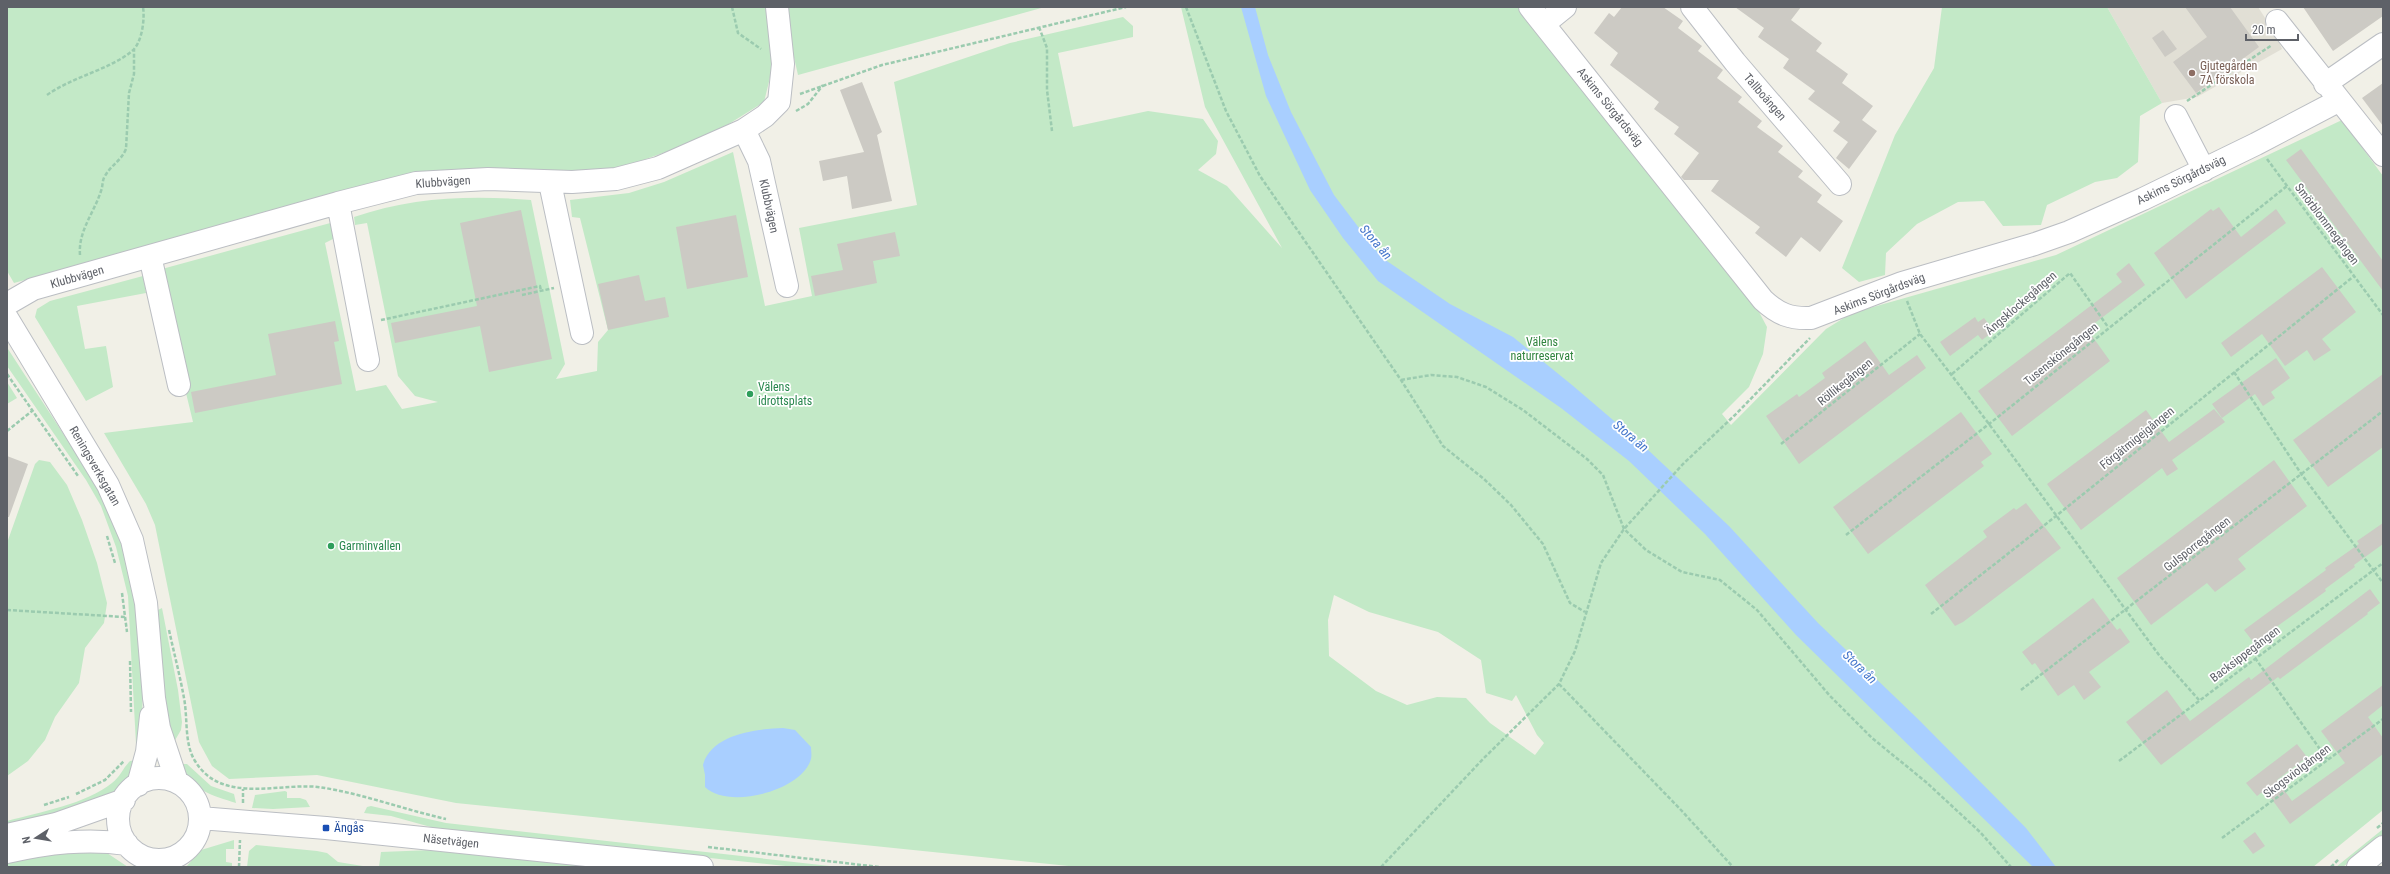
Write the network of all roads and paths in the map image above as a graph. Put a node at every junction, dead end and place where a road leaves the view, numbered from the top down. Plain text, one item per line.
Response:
1 (144, 7) edge
2 (732, 7) edge
3 (777, 7) edge
4 (1126, 7) edge
5 (1186, 7) edge
6 (1530, 7) edge
7 (1565, 7) edge
8 (1692, 7) edge
9 (1544, 24) junction
10 (1039, 27) junction
11 (2282, 28) joint
12 (2383, 44) edge
13 (134, 50) junction
14 (783, 64) junction
15 (2325, 84) junction
16 (823, 85) junction
17 (47, 95) dead end
18 (2338, 101) junction
19 (787, 107) junction
20 (2176, 116) joint
21 (744, 130) junction
22 (1052, 130) dead end
23 (2256, 144) junction
24 (2383, 155) edge
25 (2204, 170) junction
26 (550, 183) junction
27 (1840, 184) dead end
28 (2287, 186) junction
29 (338, 203) junction
30 (150, 256) junction
31 (82, 275) junction
32 (2354, 276) junction
33 (1902, 283) junction
34 (572, 285) junction
35 (787, 286) dead end
36 (541, 291) junction
37 (522, 295) dead end
38 (7, 304) edge
39 (2383, 315) edge
40 (7, 318) edge
41 (1811, 318) junction
42 (362, 325) junction
43 (2108, 327) junction
44 (582, 333) dead end
45 (1920, 334) junction
46 (368, 360) dead end
47 (2234, 372) junction
48 (7, 374) edge
49 (1952, 374) junction
50 (1401, 380) junction
51 (179, 385) dead end
52 (2383, 410) edge
53 (32, 411) junction
54 (1989, 424) junction
55 (7, 431) edge
56 (1781, 444) dead end
57 (2302, 475) junction
58 (79, 477) dead end
59 (2056, 516) junction
60 (1624, 529) junction
61 (106, 533) dead end
62 (1846, 535) dead end
63 (2383, 563) edge
64 (116, 565) dead end
65 (2373, 570) junction
66 (2383, 583) edge
67 (122, 585) dead end
68 (7, 610) edge
69 (2126, 611) junction
70 (1585, 612) junction
71 (1931, 614) dead end
72 (125, 617) junction
73 (128, 638) dead end
74 (2255, 658) junction
75 (130, 660) dead end
76 (1559, 684) junction
77 (2021, 690) dead end
78 (2199, 700) junction
79 (131, 718) dead end
80 (2383, 719) edge
81 (156, 752) junction
82 (2327, 759) junction
83 (2119, 761) dead end
84 (177, 782) junction
85 (131, 792) junction
86 (38, 807) dead end
87 (200, 818) junction
88 (454, 821) dead end
89 (7, 835) edge
90 (2222, 838) dead end
91 (127, 844) junction
92 (2383, 846) edge
93 (7, 852) edge
94 (703, 857) edge
95 (162, 864) edge
96 (879, 867) edge
97 (1381, 867) edge
98 (1733, 867) edge
99 (2011, 867) edge
100 (2358, 867) edge

1 - 13 path
2 - 14 path
3 - 14 street
4 - 10 path
5 - 50 path
6 - 9 street, Askims Sörgårdsväg
7 - 9 street
8 - 27 street, Tallboängen
9 - 41 street, Askims Sörgårdsväg
10 - 16 path
10 - 22 path
11 - 15 street
11 - 20 path
12 - 15 street
13 - 17 path
13 - 31 path
14 - 19 street
15 - 18 street
16 - 19 path
16 - 19 path
18 - 23 street, Askims Sörgårdsväg
18 - 24 street
19 - 21 street, Klubbvägen
20 - 25 street
21 - 26 street, Klubbvägen
21 - 35 street, Klubbvägen
23 - 25 street, Askims Sörgårdsväg
23 - 28 path, Smörblommegången
25 - 33 street, Askims Sörgårdsväg
26 - 29 street, Klubbvägen
26 - 34 street
28 - 32 path, Smörblommegången
28 - 43 path, Tusenskönegången
29 - 30 street, Klubbvägen
29 - 42 street
30 - 31 street, Klubbvägen
30 - 51 street
31 - 38 street, Klubbvägen
32 - 39 path, Smörblommegången
32 - 47 path, Förgätmigejgången
33 - 41 street, Askims Sörgårdsväg
33 - 45 path
34 - 36 path
34 - 44 street
36 - 37 path
36 - 42 path
40 - 81 street, Reningsverksgatan
41 - 60 path
42 - 46 street
43 - 49 path, Ängsklockegången
43 - 54 path, Tusenskönegången
45 - 49 path
45 - 56 path, Röllikegången
47 - 57 path
47 - 59 path, Förgätmigejgången
48 - 53 path
49 - 54 path
50 - 60 path
50 - 70 path
52 - 57 path, Gulsporregången
53 - 55 path
53 - 58 path
54 - 59 path
54 - 62 path, Tusenskönegången
57 - 65 path
57 - 69 path, Gulsporregången
59 - 69 path
59 - 71 path, Förgätmigejgången
60 - 70 path
60 - 99 path
61 - 64 path
63 - 65 path, Backsippegången
65 - 66 path
65 - 74 path, Backsippegången
67 - 72 path
68 - 72 path
69 - 77 path, Gulsporregången
69 - 78 path
70 - 76 path
72 - 73 path
74 - 78 path, Backsippegången
74 - 82 path
75 - 79 path
76 - 97 path
76 - 98 path
78 - 83 path, Backsippegången
80 - 82 path, Skogsviolgången
81 - 84 street, Reningsverksgatan
81 - 85 street, Reningsverksgatan
81 - 86 path
81 - 88 path
82 - 90 path, Skogsviolgången
84 - 85 street
84 - 87 street
85 - 89 street
85 - 91 street
87 - 94 street, Näsetvägen
87 - 95 street
91 - 93 street
91 - 95 street
92 - 100 street
94 - 96 path

